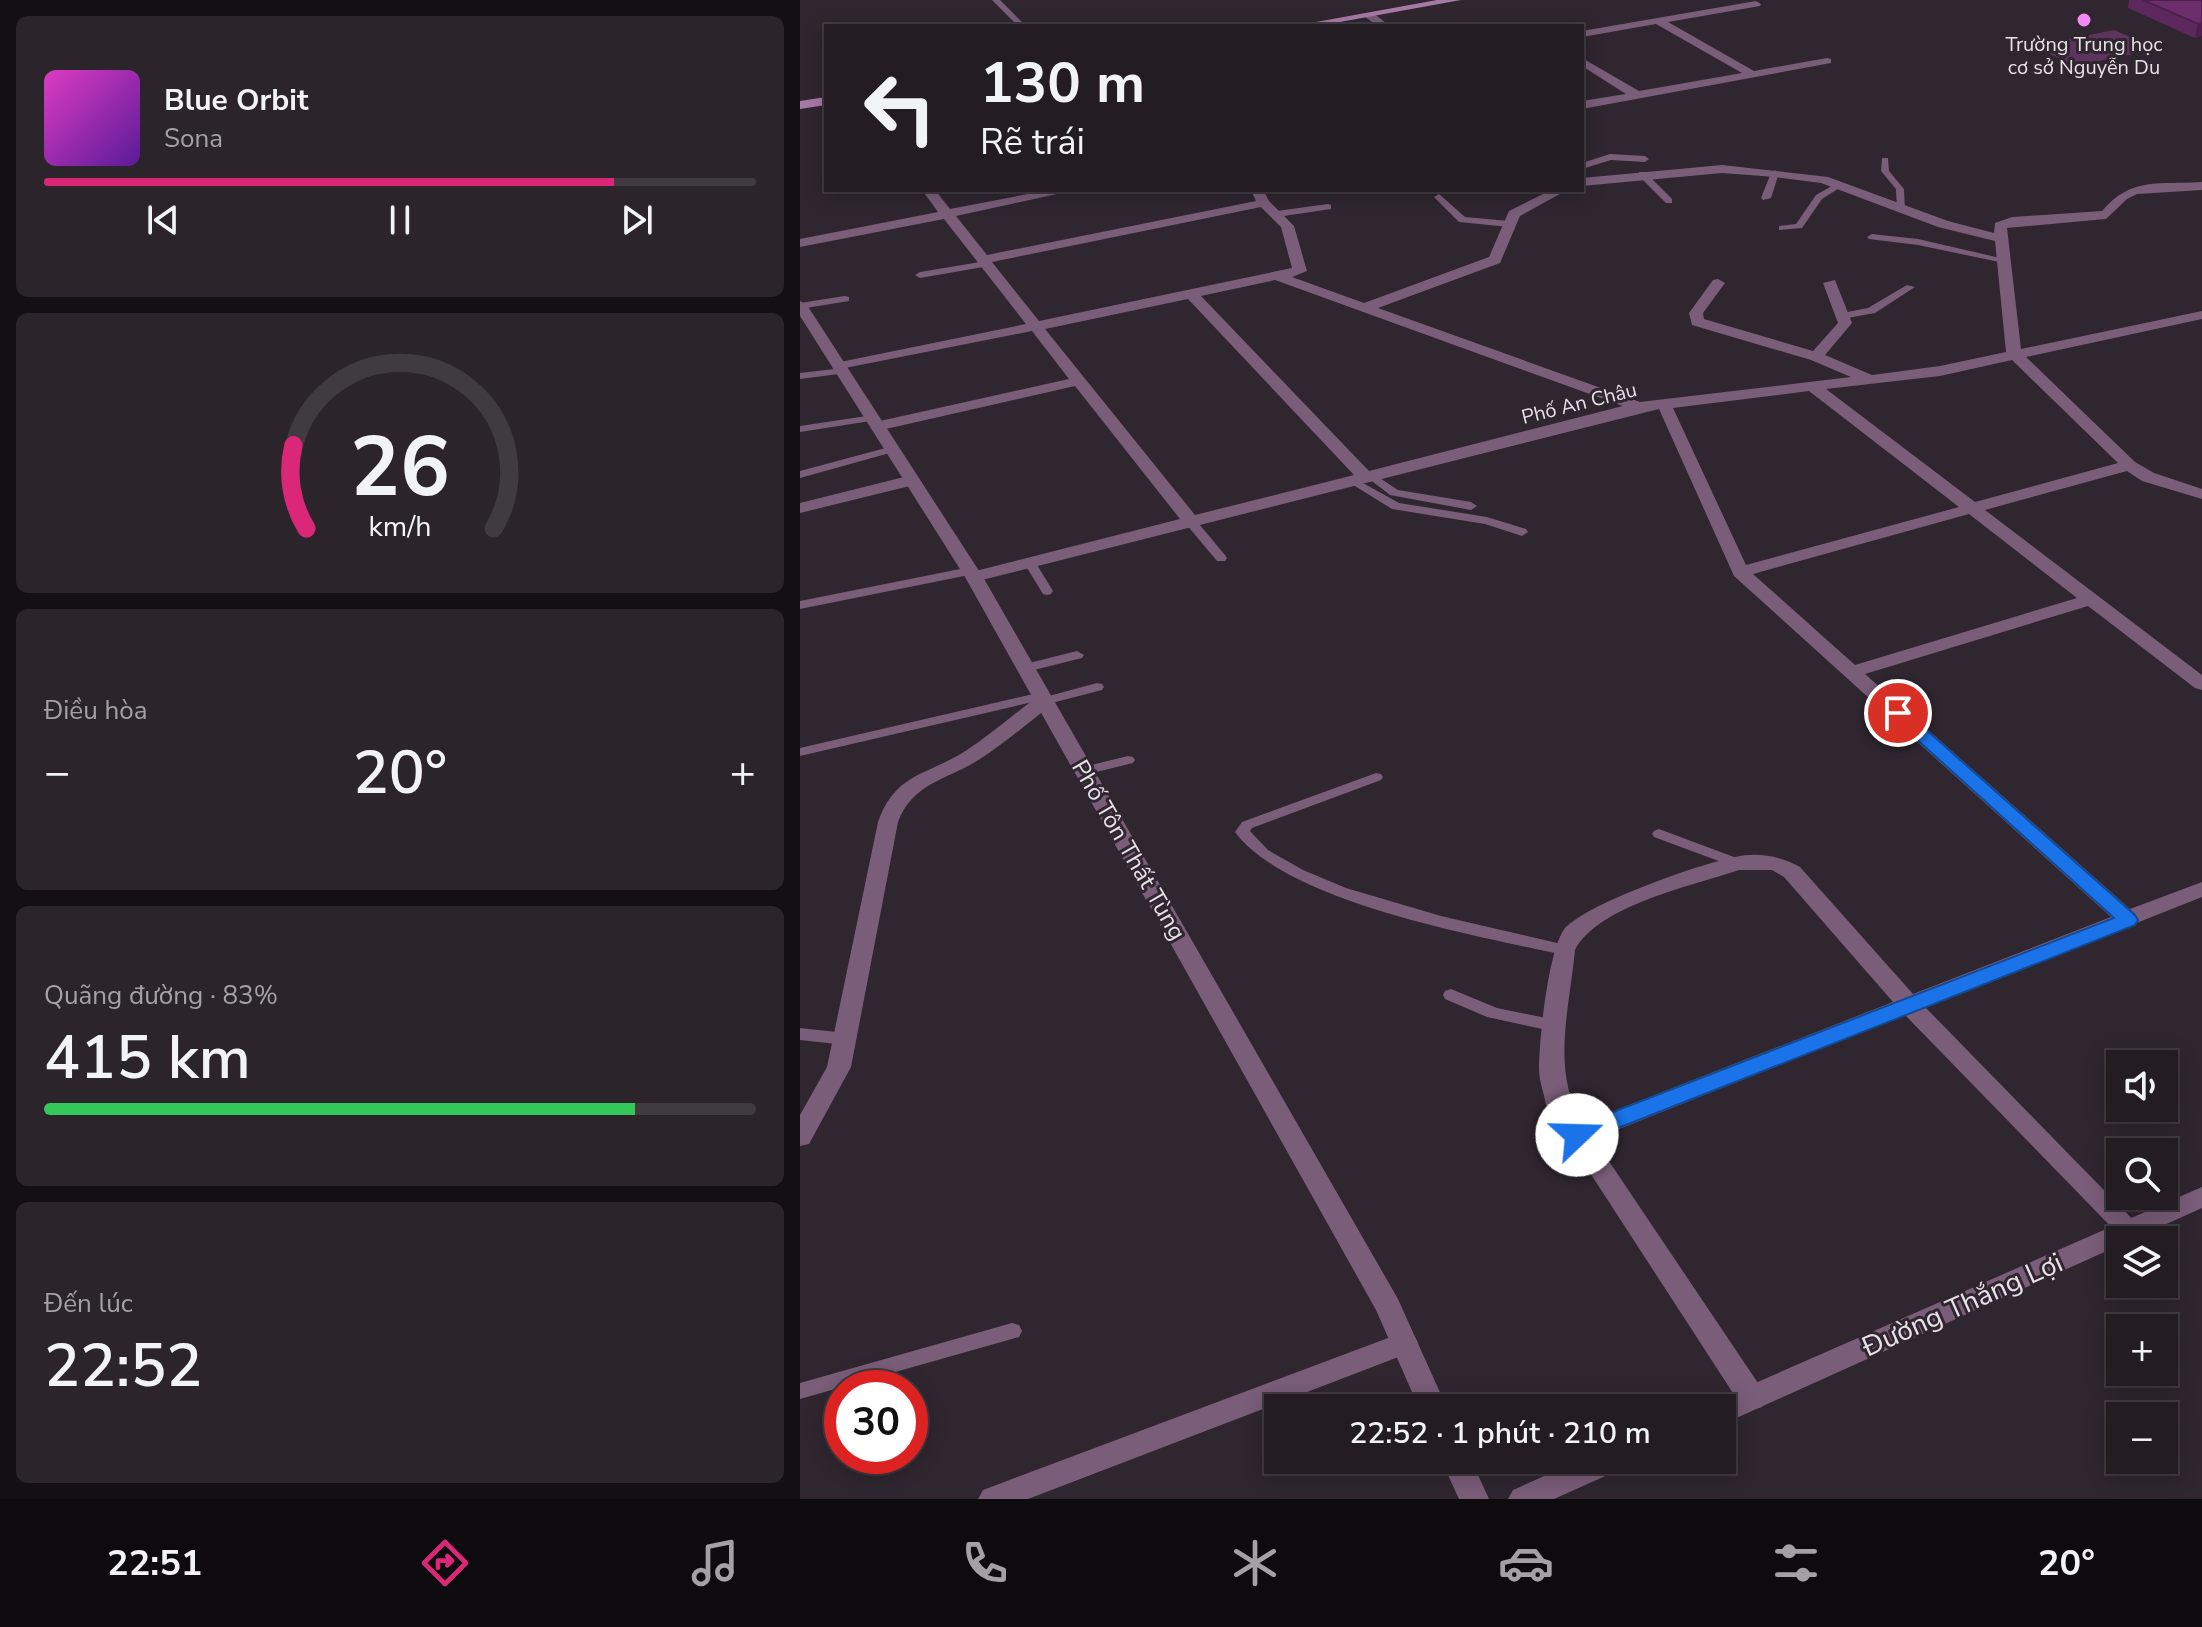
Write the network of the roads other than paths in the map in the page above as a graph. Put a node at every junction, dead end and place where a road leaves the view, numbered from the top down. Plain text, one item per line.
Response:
1 (996, 0) edge
2 (1456, 0) edge
3 (1756, 4) dead end
4 (1369, 15) junction
5 (1658, 21) junction
6 (1020, 24) edge
7 (1312, 24) edge
8 (1382, 24) edge
9 (1584, 34) edge
10 (1827, 61) dead end
11 (1584, 62) edge
12 (1749, 72) junction
13 (1635, 94) junction
14 (824, 101) edge
15 (800, 105) edge
16 (1584, 105) edge
17 (1645, 159) dead end
18 (1885, 160) dead end
19 (1584, 165) edge
20 (1775, 173) junction
21 (1642, 174) junction
22 (1584, 182) edge
23 (1840, 185) junction
24 (2202, 186) edge
25 (930, 192) edge
26 (1059, 192) edge
27 (1557, 192) edge
28 (1261, 196) edge
29 (1439, 197) dead end
30 (1766, 198) dead end
31 (1669, 201) dead end
32 (1328, 207) dead end
33 (1902, 209) junction
34 (947, 214) junction
35 (1277, 214) junction
36 (1509, 224) junction
37 (1782, 228) dead end
38 (1872, 237) dead end
39 (2002, 239) junction
40 (800, 243) edge
41 (2004, 260) junction
42 (985, 262) junction
43 (920, 275) dead end
44 (1276, 276) junction
45 (1718, 283) dead end
46 (1830, 283) dead end
47 (1910, 287) dead end
48 (1191, 294) junction
49 (845, 299) dead end
50 (800, 305) edge
51 (1364, 308) junction
52 (2202, 315) edge
53 (1842, 316) junction
54 (1036, 327) junction
55 (2014, 354) junction
56 (1816, 357) junction
57 (842, 369) junction
58 (800, 376) edge
59 (1872, 380) junction
60 (1079, 381) junction
61 (1813, 387) junction
62 (1664, 404) junction
63 (1639, 407) junction
64 (875, 422) junction
65 (800, 429) edge
66 (893, 449) junction
67 (2129, 465) junction
68 (800, 475) edge
69 (1364, 478) junction
70 (912, 480) junction
71 (2202, 494) edge
72 (1471, 506) dead end
73 (800, 508) edge
74 (1973, 508) junction
75 (1190, 521) junction
76 (1522, 532) dead end
77 (1221, 558) dead end
78 (1030, 563) junction
79 (1740, 572) junction
80 (972, 574) junction
81 (1047, 591) dead end
82 (2092, 599) junction
83 (800, 605) edge
84 (1077, 655) dead end
85 (1026, 668) junction
86 (1852, 672) junction
87 (2202, 684) edge
88 (1097, 687) dead end
89 (1043, 699) junction
90 (800, 752) edge
91 (1128, 760) dead end
92 (1084, 771) junction
93 (1376, 777) dead end
94 (1659, 834) dead end
95 (1737, 863) junction
96 (2202, 889) edge
97 (2128, 920) junction
98 (1564, 950) junction
99 (1451, 995) dead end
100 (1910, 1006) junction
101 (1556, 1026) junction
102 (800, 1034) edge
103 (846, 1039) junction
104 (1577, 1135) junction
105 (800, 1137) edge
106 (2202, 1197) edge
107 (2126, 1226) edge
108 (2136, 1226) edge
109 (2106, 1239) edge
110 (1012, 1331) dead end
111 (1404, 1343) junction
112 (800, 1391) edge
113 (1427, 1394) edge
114 (1752, 1398) junction
115 (1736, 1405) edge
116 (1462, 1474) edge
117 (1579, 1474) edge
118 (993, 1499) edge
119 (1474, 1499) edge
120 (1523, 1499) edge

1 - 6 lane
2 - 4 main road
3 - 5 street
4 - 7 main road
4 - 8 street
5 - 9 street
5 - 12 street
10 - 12 street
11 - 13 street
12 - 13 street
13 - 16 street
14 - 15 main road
17 - 19 lane
18 - 33 lane
20 - 21 street
20 - 23 street
20 - 30 lane
21 - 22 street
21 - 31 lane
23 - 33 street
23 - 37 lane
24 - 39 street
25 - 34 street
26 - 34 street
27 - 36 street
28 - 35 street
28 - 42 street
29 - 36 lane
32 - 35 lane
33 - 39 street
34 - 40 street
34 - 42 street
35 - 44 street
36 - 51 street
38 - 41 lane
39 - 41 street
41 - 55 street
42 - 43 lane
42 - 54 street
44 - 48 street
44 - 51 street
45 - 56 street
46 - 53 street
47 - 53 lane
48 - 54 street
48 - 69 street
49 - 50 lane
50 - 57 street, Phố Tôn Thất Tùng
51 - 63 street
52 - 55 street, Phố An Châu
53 - 56 street
54 - 57 street
54 - 60 street
55 - 59 street, Phố An Châu
55 - 67 street
56 - 59 street
57 - 58 lane
57 - 64 street, Phố Tôn Thất Tùng
59 - 61 street, Phố An Châu
60 - 64 street
60 - 75 street
61 - 62 street, Phố An Châu
61 - 74 street
62 - 63 street, Phố An Châu
62 - 79 street
63 - 69 street, Phố An Châu
64 - 65 lane
64 - 66 street, Phố Tôn Thất Tùng
66 - 68 lane
66 - 70 street, Phố Tôn Thất Tùng
67 - 71 street
67 - 74 street
69 - 72 lane
69 - 75 street, Phố An Châu
69 - 76 lane
70 - 73 street
70 - 80 street, Phố Tôn Thất Tùng
74 - 79 street
74 - 82 street
75 - 77 lane
75 - 78 street, Phố An Châu
78 - 80 street, Phố An Châu
78 - 81 lane
79 - 86 street
80 - 83 lane
80 - 85 street, Phố Tôn Thất Tùng
82 - 86 street
82 - 87 street
84 - 85 lane
85 - 89 street, Phố Tôn Thất Tùng
86 - 97 street
88 - 89 lane
89 - 90 lane
89 - 92 street, Phố Tôn Thất Tùng
89 - 103 street
91 - 92 lane
92 - 111 street, Phố Tôn Thất Tùng
93 - 98 lane
94 - 95 lane
95 - 98 street
95 - 100 street
96 - 97 street
97 - 100 street
98 - 101 street
99 - 101 lane
100 - 104 street
100 - 107 street
101 - 104 street
102 - 103 lane
103 - 105 street
104 - 114 street
106 - 108 street, Đường Thắng Lợi
109 - 114 street, Đường Thắng Lợi
110 - 112 lane
111 - 113 street, Phố Tôn Thất Tùng
111 - 118 street
114 - 115 street, Đường Thắng Lợi
116 - 119 street
117 - 120 street

